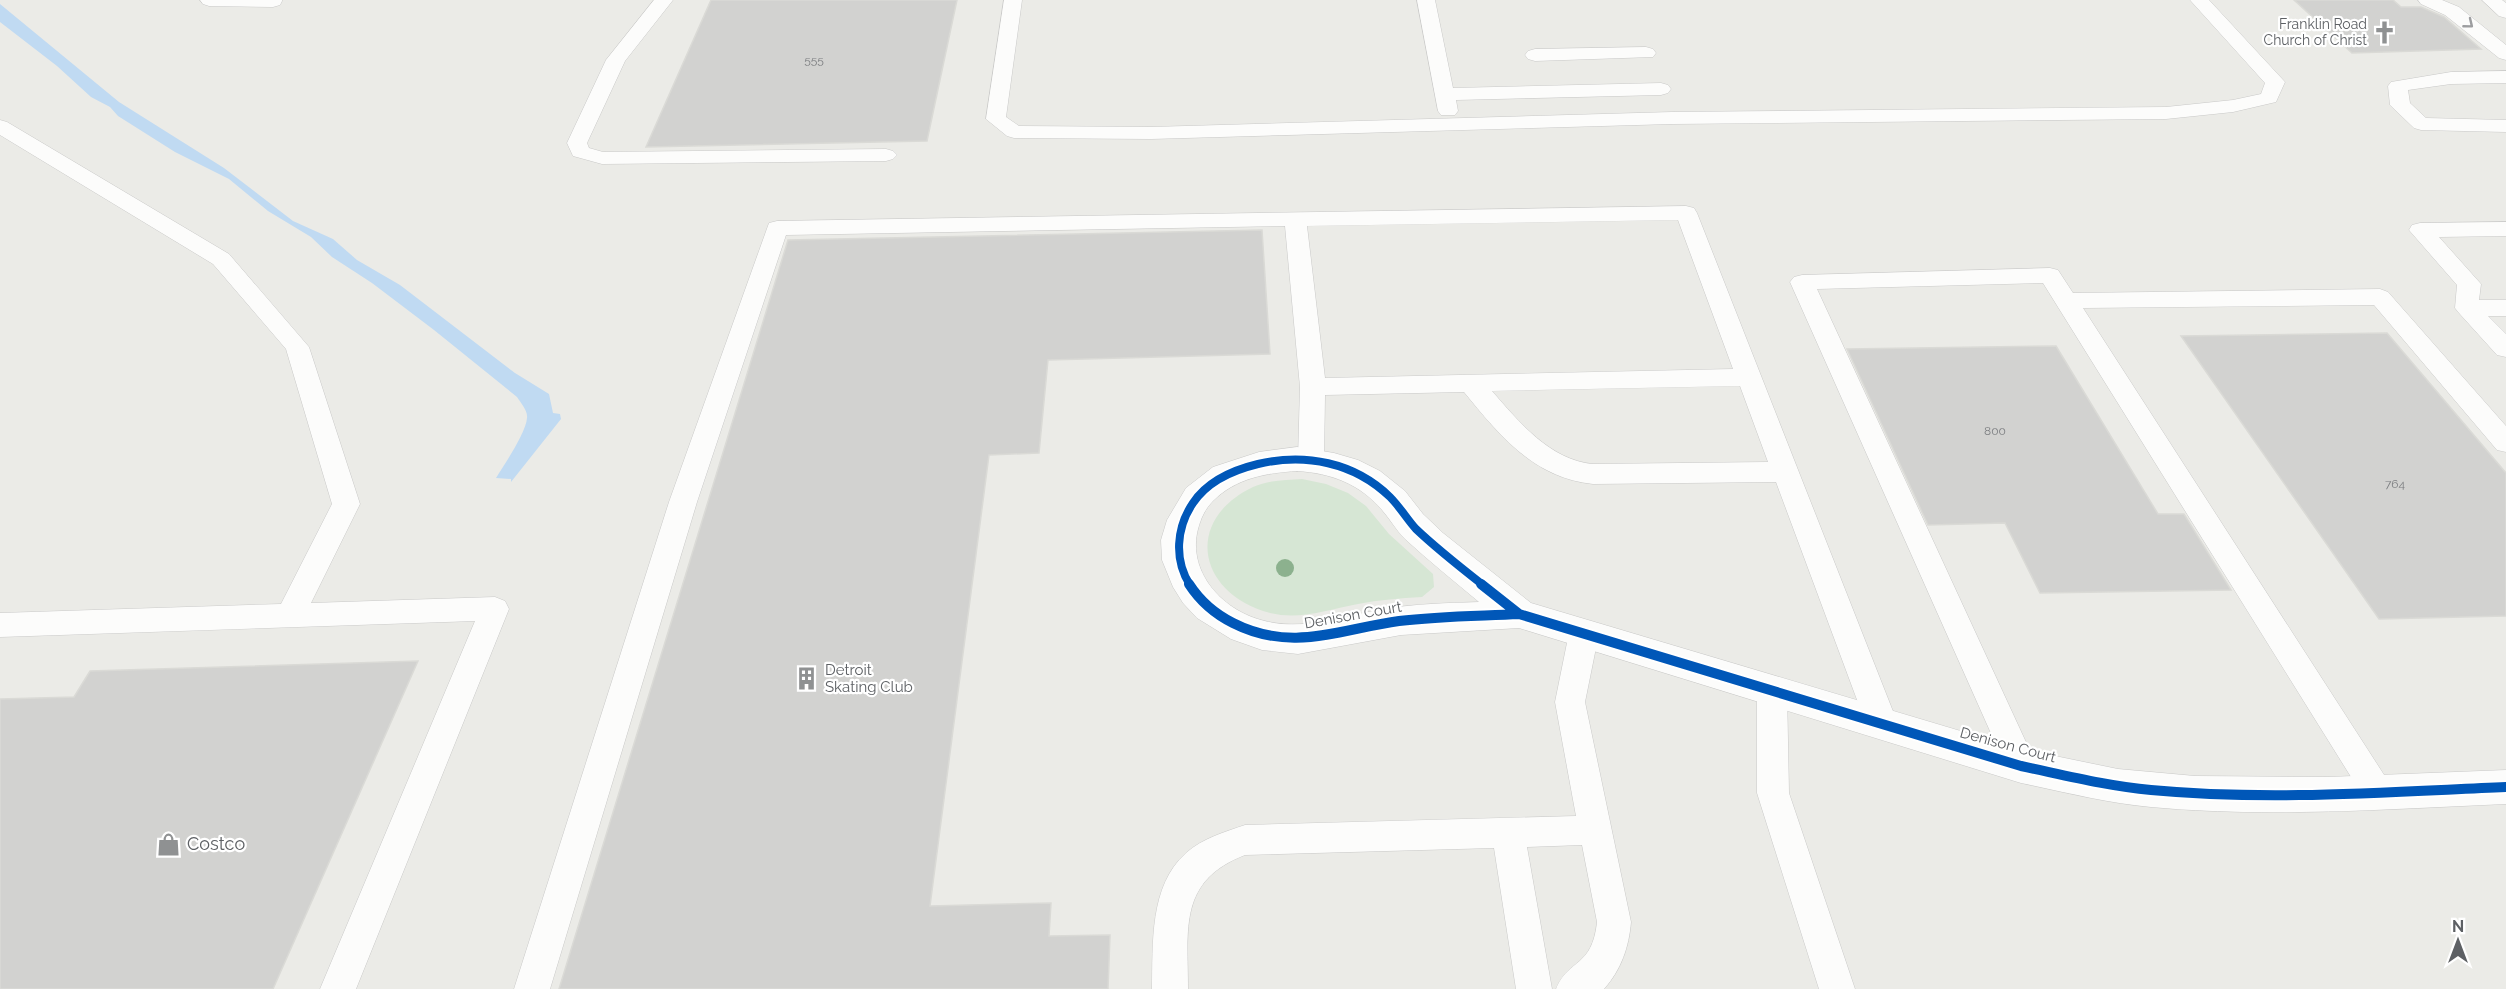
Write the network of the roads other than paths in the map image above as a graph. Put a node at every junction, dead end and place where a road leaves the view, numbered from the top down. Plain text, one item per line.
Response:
1 (209, 0) edge
2 (664, 0) edge
3 (1013, 0) edge
4 (1425, 0) edge
5 (2199, 0) edge
6 (2427, 0) edge
7 (2491, 0) edge
8 (273, 1) edge
9 (2506, 12) edge
10 (1646, 53) dead end
11 (2506, 54) edge
12 (1535, 55) dead end
13 (2506, 77) edge
14 (1661, 89) dead end
15 (1445, 94) junction
16 (1451, 124) junction
17 (0, 126) edge
18 (2506, 126) edge
19 (886, 155) dead end
20 (1295, 218) junction
21 (2506, 229) edge
22 (2067, 301) junction
23 (2506, 308) edge
24 (2467, 309) junction
25 (2506, 349) edge
26 (1750, 377) junction
27 (1471, 383) junction
28 (1313, 387) junction
29 (2506, 443) edge
30 (1311, 459) junction
31 (1787, 472) junction
32 (1519, 614) junction
33 (290, 616) junction
34 (0, 625) edge
35 (1584, 633) junction
36 (1772, 690) junction
37 (1882, 724) junction
38 (2021, 766) junction
39 (2506, 788) edge
40 (2377, 791) junction
41 (1595, 830) junction
42 (1508, 833) junction
43 (338, 989) edge
44 (532, 989) edge
45 (1170, 989) edge
46 (1534, 989) edge
47 (1574, 989) edge
48 (1837, 989) edge

1 - 8 lane
2 - 19 lane
3 - 16 lane
4 - 15 lane
5 - 16 lane
6 -> 11 lane
7 - 9 lane
10 - 12 lane
13 - 18 lane
14 - 15 lane
15 - 16 lane
17 - 33 lane
20 - 26 lane
20 - 28 lane
20 - 44 lane
21 - 24 lane
22 - 29 lane
22 - 38 lane
22 - 40 lane
23 - 24 lane
24 - 25 lane
26 - 27 lane
26 - 31 lane
27 - 28 lane
27 - 31 lane
28 - 30 lane
30 - 32 street, Denison Court
30 - 32 street, Denison Court
31 - 37 lane
32 - 35 street, Denison Court
33 - 34 lane
33 - 43 lane
35 - 36 street, Denison Court
35 - 41 lane
36 - 37 street, Denison Court
36 - 48 lane
37 - 38 street, Denison Court
38 - 40 street, Denison Court
39 - 40 street, Denison Court
41 - 42 lane
41 - 47 lane
42 - 45 lane
42 - 46 lane

